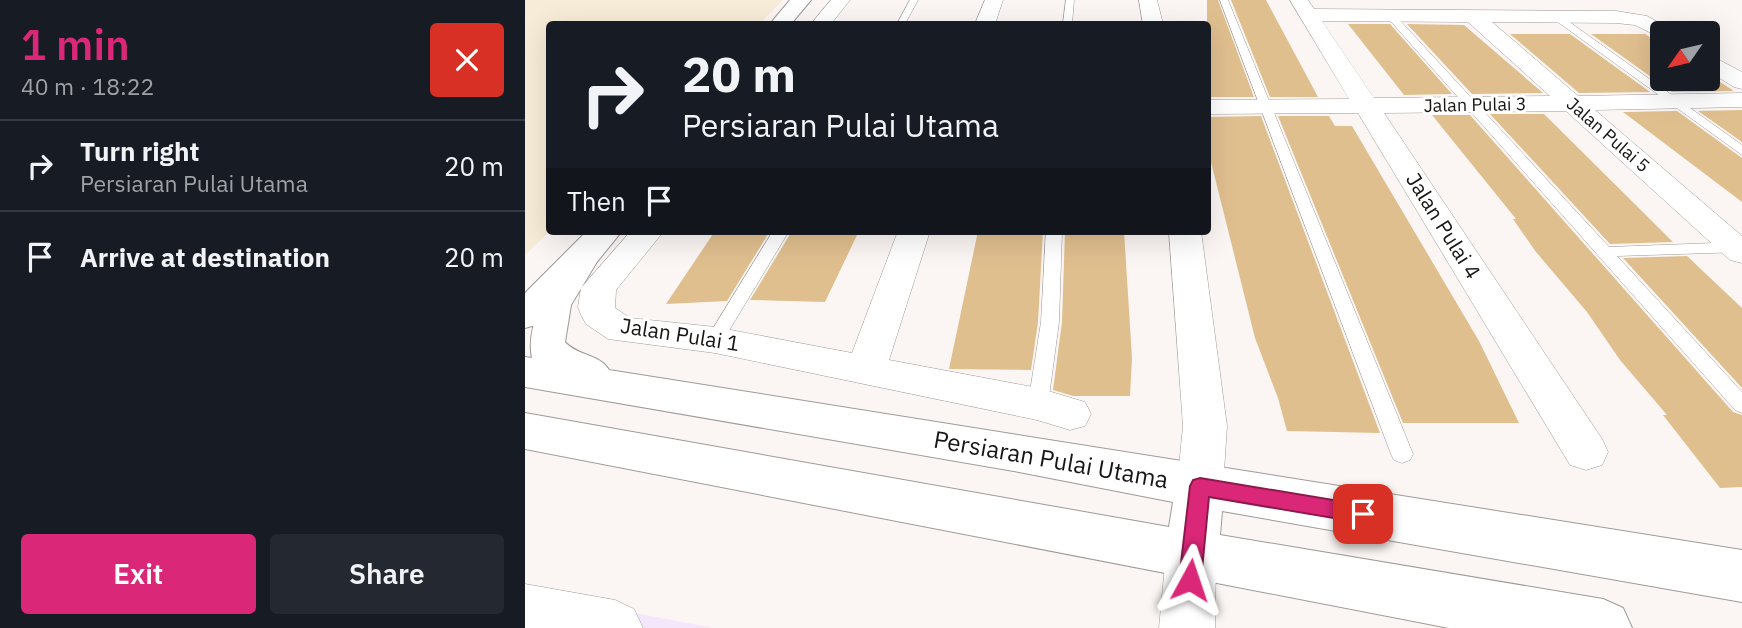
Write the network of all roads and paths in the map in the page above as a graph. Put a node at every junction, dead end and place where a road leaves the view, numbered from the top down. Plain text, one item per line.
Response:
1 (801, 0) edge
2 (841, 0) edge
3 (914, 0) edge
4 (994, 0) edge
5 (1070, 0) edge
6 (1148, 0) edge
7 (1224, 0) edge
8 (1304, 8) edge
9 (1390, 15) junction
10 (1474, 17) junction
11 (1558, 18) junction
12 (783, 21) edge
13 (824, 21) edge
14 (903, 21) edge
15 (986, 21) edge
16 (1067, 21) edge
17 (1152, 21) edge
18 (1650, 26) edge
19 (1720, 68) edge
20 (1742, 82) edge
21 (1742, 100) edge
22 (1672, 102) junction
23 (1572, 103) junction
24 (1475, 105) junction
25 (1265, 106) junction
26 (1368, 106) junction
27 (1211, 107) edge
28 (1742, 152) edge
29 (645, 235) edge
30 (779, 235) edge
31 (913, 235) edge
32 (1054, 235) edge
33 (1185, 235) edge
34 (592, 246) edge
35 (1740, 249) edge
36 (1604, 252) junction
37 (525, 314) edge
38 (715, 340) junction
39 (866, 370) junction
40 (525, 372) edge
41 (627, 389) junction
42 (1742, 405) edge
43 (1054, 409) joint
44 (535, 434) edge
45 (1586, 452) dead end
46 (1402, 454) dead end
47 (1200, 486) junction
48 (1191, 555) junction
49 (1742, 576) edge
50 (525, 611) edge
51 (615, 628) edge
52 (1187, 628) edge
53 (1603, 628) edge

1 - 12 main road
2 - 13 street
3 - 14 lane
4 - 15 street
5 - 16 lane
6 - 17 street
7 - 25 lane
8 - 9 street
8 - 26 street, Jalan Pulai 4
9 - 10 street
9 - 24 lane
10 - 11 street
10 - 23 street, Jalan Pulai 5
11 - 18 street
11 - 22 lane
19 - 20 street
21 - 22 street, Jalan Pulai 3
22 - 23 street, Jalan Pulai 3
22 - 28 lane
23 - 24 street, Jalan Pulai 3
23 - 35 street, Jalan Pulai 5
24 - 26 street, Jalan Pulai 3
24 - 36 lane
25 - 26 street, Jalan Pulai 3
25 - 27 street, Jalan Pulai 3
25 - 46 lane
26 - 45 street, Jalan Pulai 4
29 - 38 street, Jalan Pulai 1
30 - 38 lane
31 - 39 street
32 - 43 lane
33 - 47 street
34 - 37 main road
34 - 41 main road
35 - 36 lane
36 - 42 lane
38 - 39 street, Jalan Pulai 1
39 - 43 street, Jalan Pulai 1
40 - 41 main road, Persiaran Pulai Utama
41 - 47 main road, Persiaran Pulai Utama
44 - 48 main road
47 - 48 main road
47 - 49 main road, Persiaran Pulai Utama
48 - 52 street
48 - 53 main road
50 - 51 street

